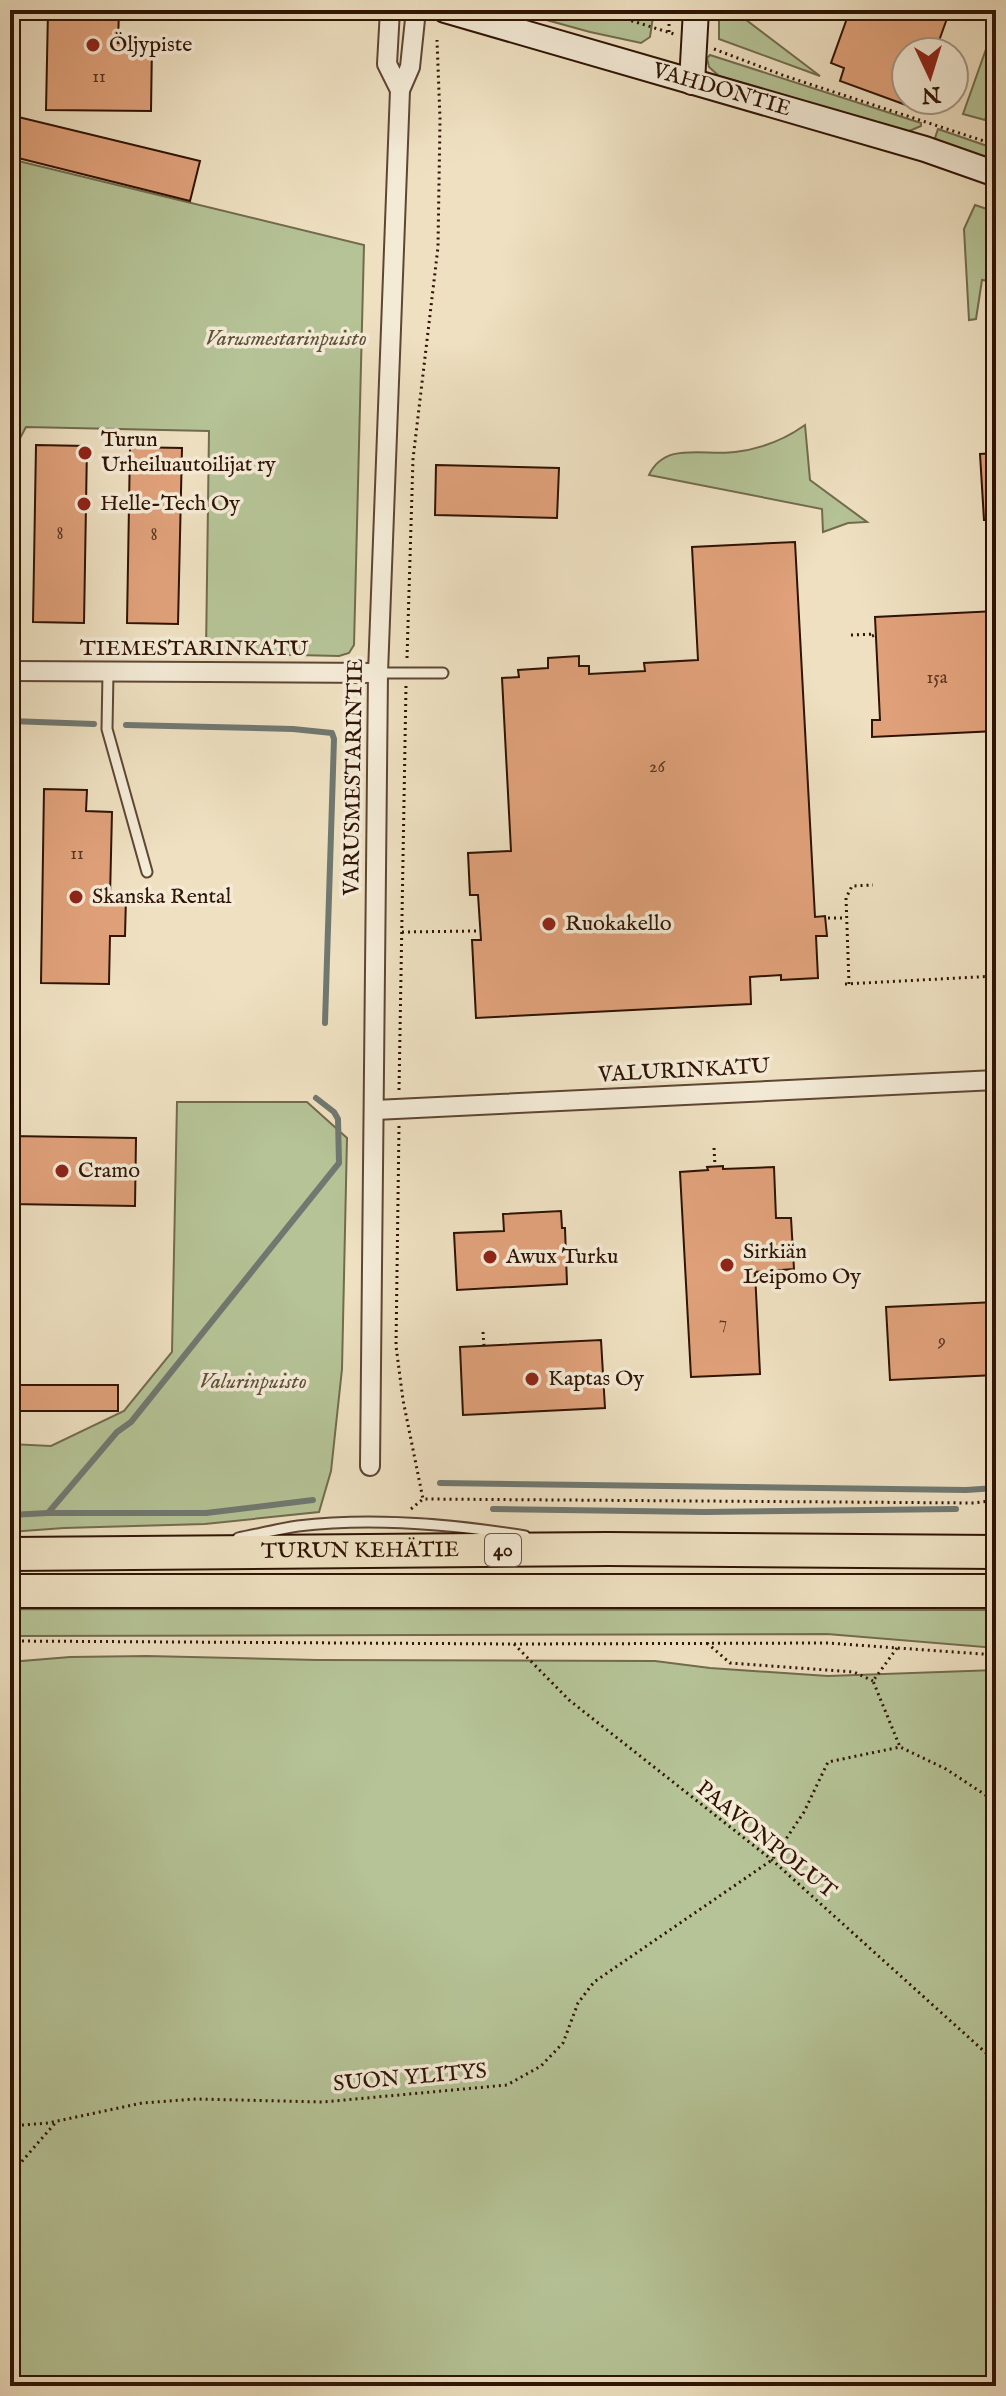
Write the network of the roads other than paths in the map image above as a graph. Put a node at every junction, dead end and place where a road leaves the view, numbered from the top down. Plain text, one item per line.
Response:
1 (390, 10) edge
2 (416, 10) edge
3 (445, 10) edge
4 (696, 10) edge
5 (692, 82) junction
6 (400, 90) junction
7 (996, 174) edge
8 (10, 671) edge
9 (108, 673) junction
10 (378, 673) junction
11 (443, 673) dead end
12 (147, 872) dead end
13 (996, 1080) edge
14 (375, 1110) junction
15 (370, 1466) dead end
16 (533, 1537) dead end
17 (548, 1539) dead end
18 (608, 1549) junction
19 (996, 1552) edge
20 (165, 1553) junction
21 (10, 1554) edge
22 (10, 1591) edge
23 (996, 1591) edge

1 - 6 street, VARUSMESTARINTIE
2 - 6 street, VARUSMESTARINTIE
3 - 5 street, VAHDONTIE
4 - 5 street
5 - 7 street, VAHDONTIE
6 - 10 street, VARUSMESTARINTIE
8 - 9 street, TIEMESTARINKATU
9 - 10 street, TIEMESTARINKATU
9 - 12 lane
10 - 11 lane
10 - 14 street, VARUSMESTARINTIE
13 - 14 street, VALURINKATU
14 - 15 street, VARUSMESTARINTIE
16 - 20 lane
17 - 18 lane
18 - 19 highway, TURUN KEHÄTIE / 40
18 - 20 highway, TURUN KEHÄTIE / 40
20 - 21 highway, TURUN KEHÄTIE / 40
22 - 23 highway, TURUN KEHÄTIE / 40

